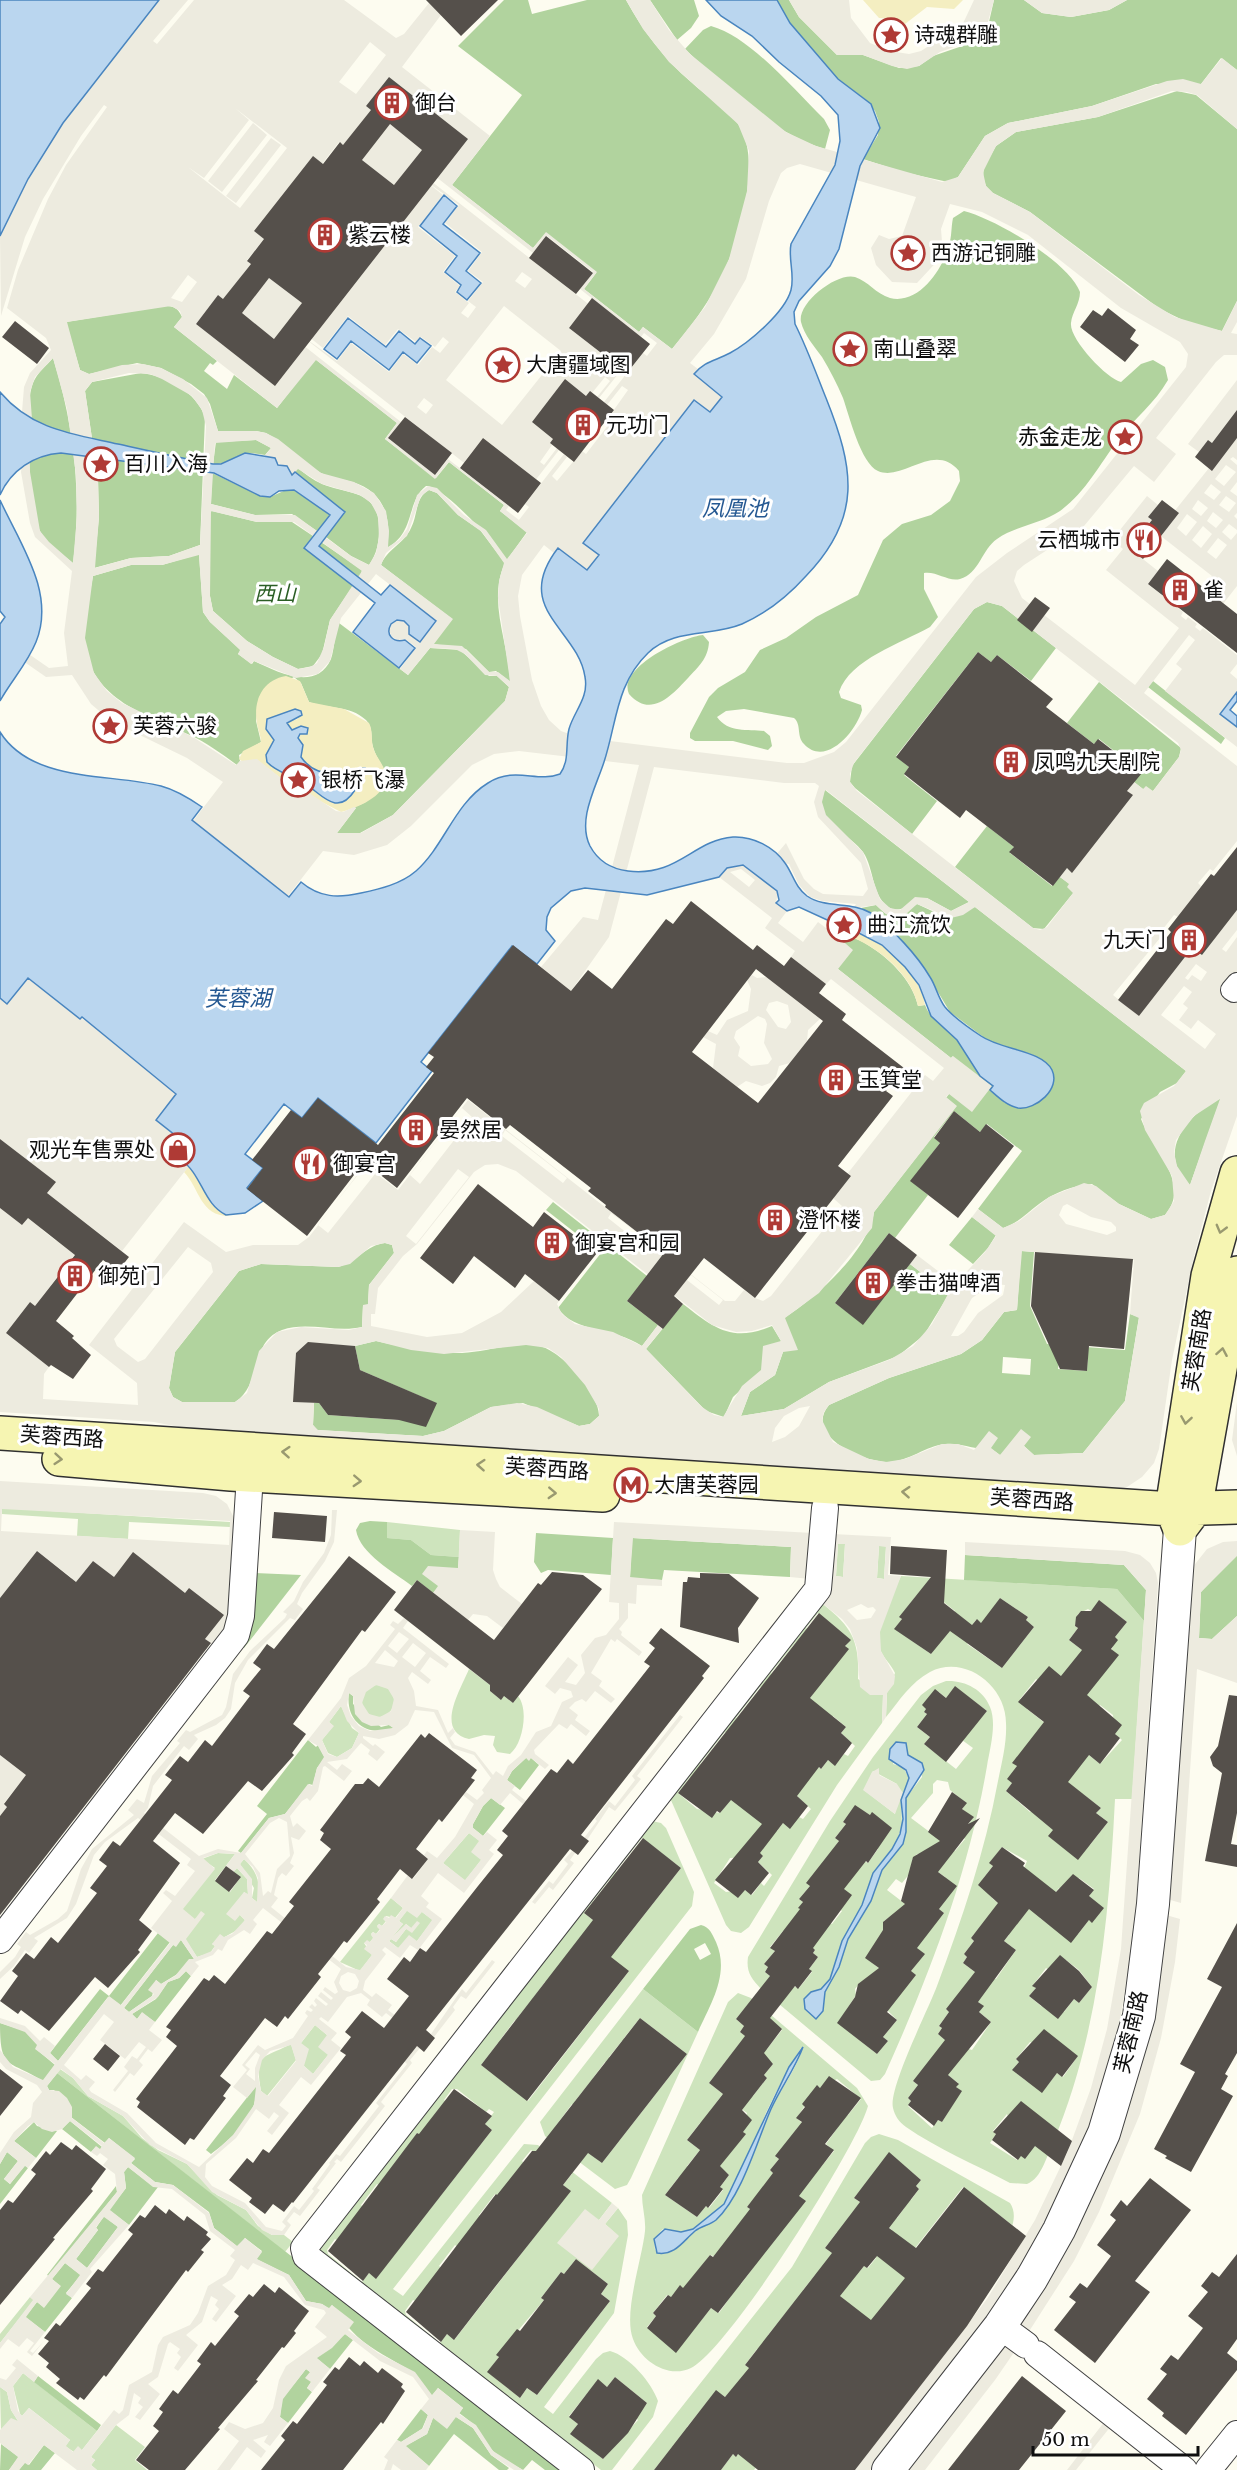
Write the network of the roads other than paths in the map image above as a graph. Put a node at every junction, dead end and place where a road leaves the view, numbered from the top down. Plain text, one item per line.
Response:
1 (1237, 982) edge
2 (1237, 988) edge
3 (1237, 1173) edge
4 (1237, 1273) edge
5 (0, 1433) edge
6 (0, 1454) edge
7 (250, 1475) junction
8 (1237, 1507) edge
9 (825, 1508) junction
10 (1182, 1516) junction
11 (1237, 1528) edge
12 (0, 1940) edge
13 (1000, 2326) junction
14 (1237, 2434) edge
15 (581, 2470) edge
16 (888, 2470) edge
17 (1184, 2470) edge
18 (1208, 2470) edge

1 - 2 street
3 -> 10 main road, 芙蓉南路
10 -> 4 main road, 芙蓉南路
10 -> 5 main road, 芙蓉西路
6 -> 7 main road, 芙蓉西路
7 -> 9 main road, 芙蓉西路
7 - 12 street
8 - 10 main road, 芙蓉西路
9 - 10 main road, 芙蓉西路
9 - 15 street
10 - 11 main road, 芙蓉西路
10 - 13 street, 芙蓉南路
13 - 16 street, 芙蓉南路
13 - 17 street
14 - 18 street

